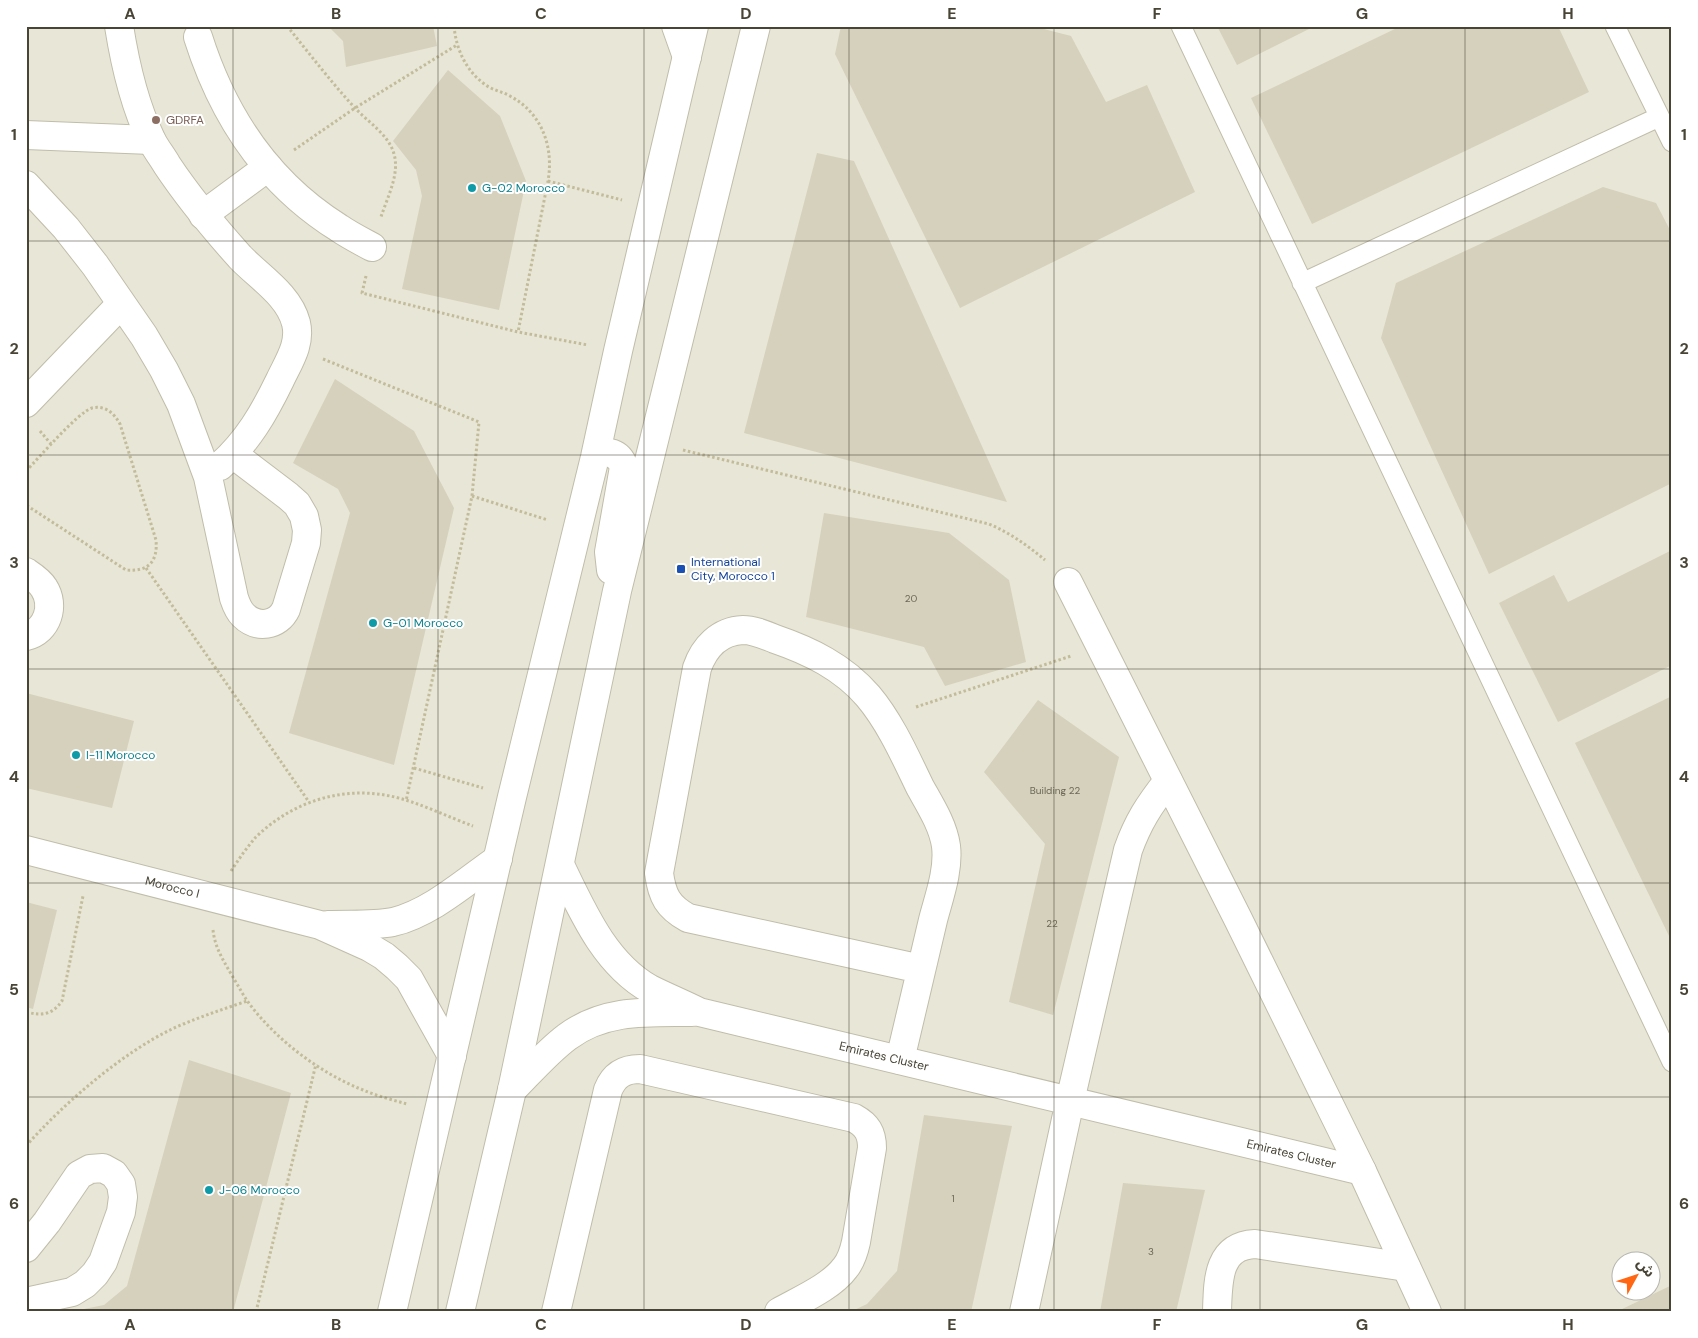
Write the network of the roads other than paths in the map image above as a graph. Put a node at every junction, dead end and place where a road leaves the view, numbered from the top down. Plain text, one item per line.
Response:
1 (119, 26) edge
2 (676, 26) edge
3 (694, 26) edge
4 (756, 26) edge
5 (1181, 26) edge
6 (1615, 26) edge
7 (198, 37) dead end
8 (687, 57) junction
9 (1659, 117) junction
10 (26, 135) edge
11 (151, 140) junction
12 (1672, 142) edge
13 (268, 168) junction
14 (26, 185) edge
15 (204, 215) junction
16 (372, 247) road end
17 (1302, 283) junction
18 (121, 304) junction
19 (26, 403) edge
20 (234, 454) junction
21 (595, 457) junction
22 (208, 476) junction
23 (26, 572) edge
24 (1068, 582) road end
25 (617, 591) junction
26 (26, 636) edge
27 (1168, 782) junction
28 (26, 850) edge
29 (498, 859) junction
30 (560, 865) junction
31 (320, 925) junction
32 (922, 969) junction
33 (699, 1012) junction
34 (452, 1056) junction
35 (900, 1060) junction
36 (1672, 1062) edge
37 (512, 1090) junction
38 (1070, 1101) junction
39 (1362, 1171) junction
40 (26, 1248) edge
41 (1406, 1267) junction
42 (26, 1302) edge
43 (392, 1312) edge
44 (460, 1312) edge
45 (556, 1312) edge
46 (779, 1312) edge
47 (1024, 1312) edge
48 (1217, 1312) edge
49 (1427, 1312) edge

1 - 11 street
2 - 8 street
3 - 8 street
4 - 25 street
5 - 17 lane
6 - 9 lane
7 - 13 street
8 - 21 street
9 - 12 lane
9 - 17 lane
10 - 11 street
11 - 15 street
13 - 15 street
13 - 16 street
14 - 18 street
15 - 20 street
17 - 36 lane
18 - 19 street
18 - 22 street
20 - 22 street
20 - 22 street
21 - 25 street
21 - 29 street
23 - 26 street
24 - 27 street
25 - 30 street
27 - 38 street
27 - 39 street
28 - 31 street, Morocco I
29 - 31 street, Morocco I
29 - 34 street
30 - 33 street, Emirates Cluster
30 - 37 street
31 - 34 street, Morocco I
32 - 32 street
32 - 35 street
33 - 35 street, Emirates Cluster
33 - 37 street, Emirates Cluster
34 - 43 street
35 - 38 street, Emirates Cluster
37 - 44 street
38 - 39 street, Emirates Cluster
38 - 47 street
39 - 41 street
40 - 42 street
41 - 48 street
41 - 49 street
45 - 46 street

